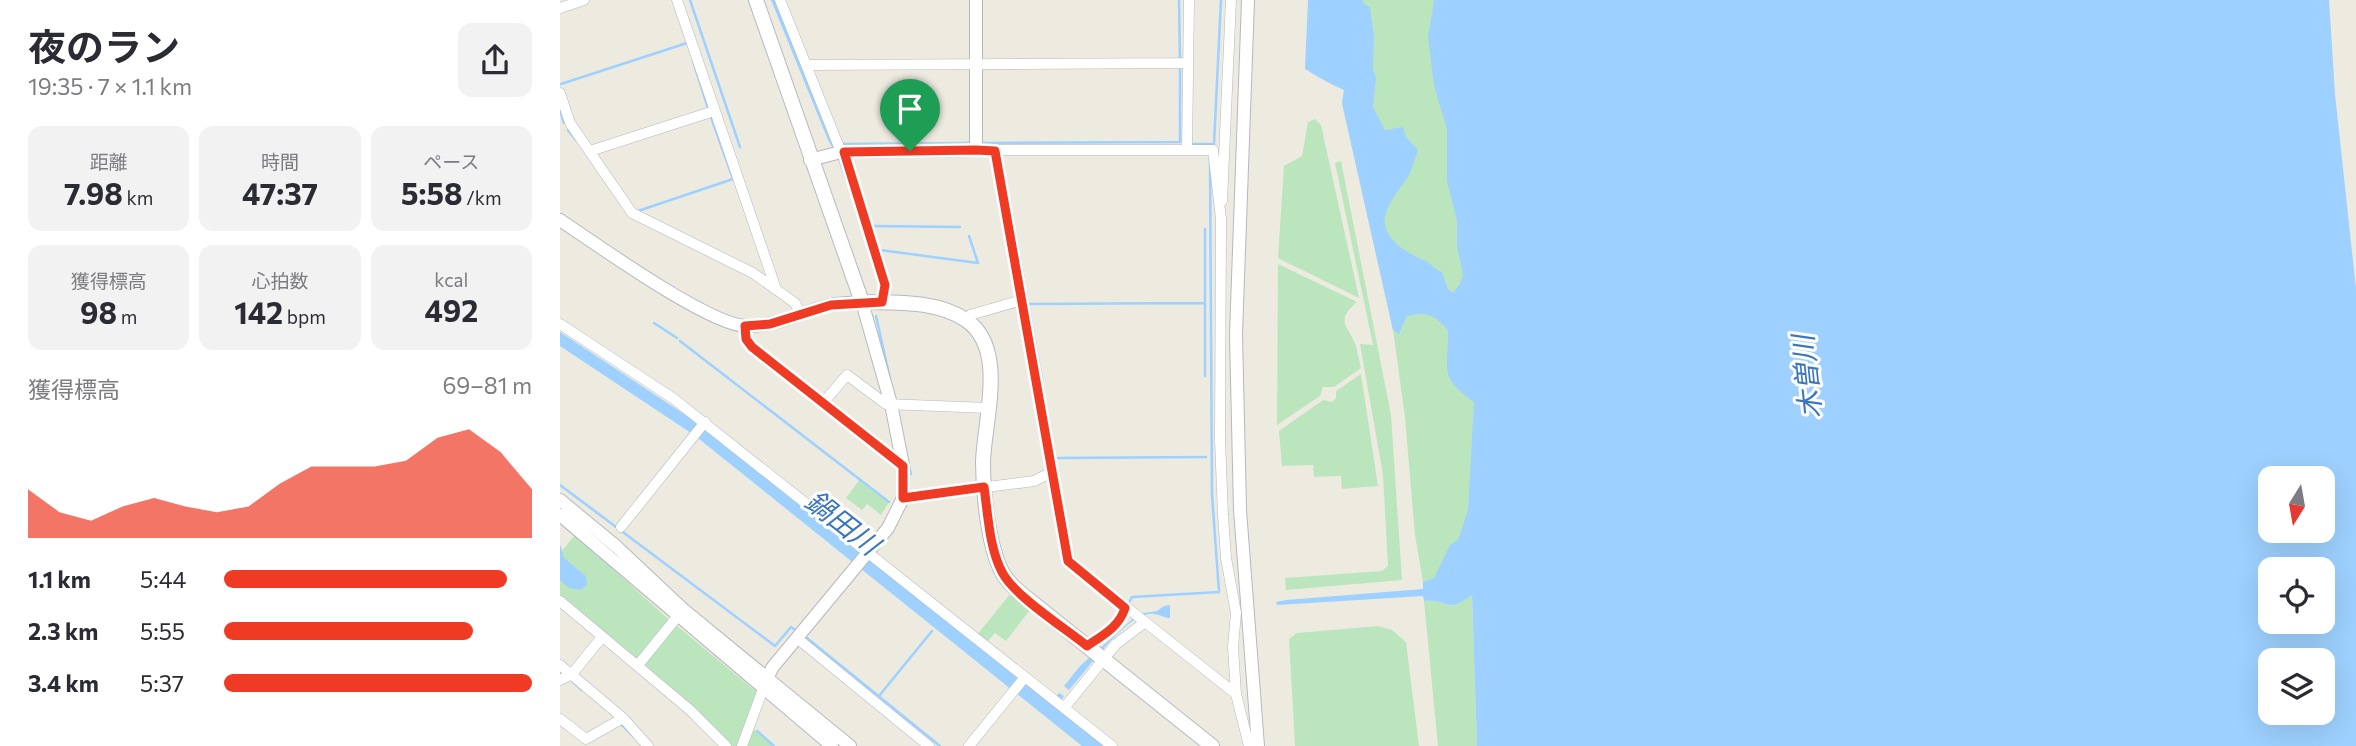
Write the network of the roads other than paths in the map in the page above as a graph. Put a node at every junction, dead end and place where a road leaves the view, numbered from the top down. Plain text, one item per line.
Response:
1 (584, 0) edge
2 (677, 0) edge
3 (756, 0) edge
4 (780, 0) edge
5 (976, 0) edge
6 (1189, 0) edge
7 (1231, 0) edge
8 (1248, 0) edge
9 (560, 8) edge
10 (1187, 63) junction
11 (807, 65) junction
12 (976, 65) junction
13 (560, 93) edge
14 (714, 111) junction
15 (976, 150) junction
16 (1187, 150) junction
17 (590, 151) junction
18 (995, 151) junction
19 (838, 153) junction
20 (810, 160) junction
21 (1221, 219) junction
22 (560, 220) edge
23 (775, 287) junction
24 (1022, 300) junction
25 (862, 302) junction
26 (882, 302) junction
27 (801, 315) junction
28 (966, 320) junction
29 (560, 324) edge
30 (745, 326) junction
31 (823, 403) junction
32 (891, 404) junction
33 (988, 408) junction
34 (703, 424) junction
35 (903, 466) junction
36 (1052, 472) junction
37 (984, 487) junction
38 (903, 498) junction
39 (560, 500) edge
40 (560, 515) edge
41 (621, 527) dead end
42 (868, 552) junction
43 (560, 601) edge
44 (1136, 616) junction
45 (677, 617) junction
46 (602, 637) junction
47 (798, 639) junction
48 (1096, 653) junction
49 (560, 665) edge
50 (638, 665) junction
51 (572, 674) junction
52 (1024, 678) junction
53 (560, 680) edge
54 (765, 684) junction
55 (1236, 694) junction
56 (1062, 706) junction
57 (623, 718) junction
58 (560, 719) edge
59 (586, 742) edge
60 (648, 746) edge
61 (726, 746) edge
62 (742, 746) edge
63 (832, 746) edge
64 (850, 746) edge
65 (929, 746) edge
66 (969, 746) edge
67 (1112, 746) edge
68 (1212, 746) edge
69 (1249, 746) edge
70 (1258, 746) edge

1 - 9 street
2 - 14 street
3 - 20 main road
4 - 11 street
5 - 12 street
6 - 10 street
7 - 21 street
8 - 70 street
10 - 12 street
10 - 16 street
11 - 12 street
11 - 19 street
12 - 15 street
13 - 17 street
14 - 17 street
14 - 23 street
15 - 18 street
15 - 19 street
16 - 18 street
16 - 21 street
17 - 23 street
18 - 24 street
19 - 20 street
19 - 26 street
20 - 25 main road
21 - 55 street
22 - 30 street
23 - 27 street
24 - 28 street
24 - 36 street
25 - 26 main road
25 - 27 street
25 - 32 street
26 - 28 main road
27 - 30 street
28 - 33 main road
29 - 34 street
30 - 31 street
31 - 32 street
31 - 35 street
32 - 33 street
32 - 35 street
33 - 37 main road
34 - 41 street
34 - 42 street
35 - 38 street
36 - 37 street
36 - 44 street
37 - 38 street
37 - 48 main road
38 - 42 street
39 - 54 street
40 - 45 street
42 - 47 street
42 - 52 street
43 - 46 street
44 - 48 street
44 - 48 street
44 - 55 street
45 - 50 street
45 - 54 street
46 - 50 street
46 - 51 street
47 - 54 street
47 - 65 street
48 - 56 street
48 - 68 main road
49 - 51 street
50 - 61 street
51 - 53 street
51 - 57 street
52 - 56 street
52 - 66 street
54 - 62 street
54 - 63 street
54 - 64 street
55 - 69 street
56 - 67 street
57 - 59 street
57 - 60 street
58 - 59 street

